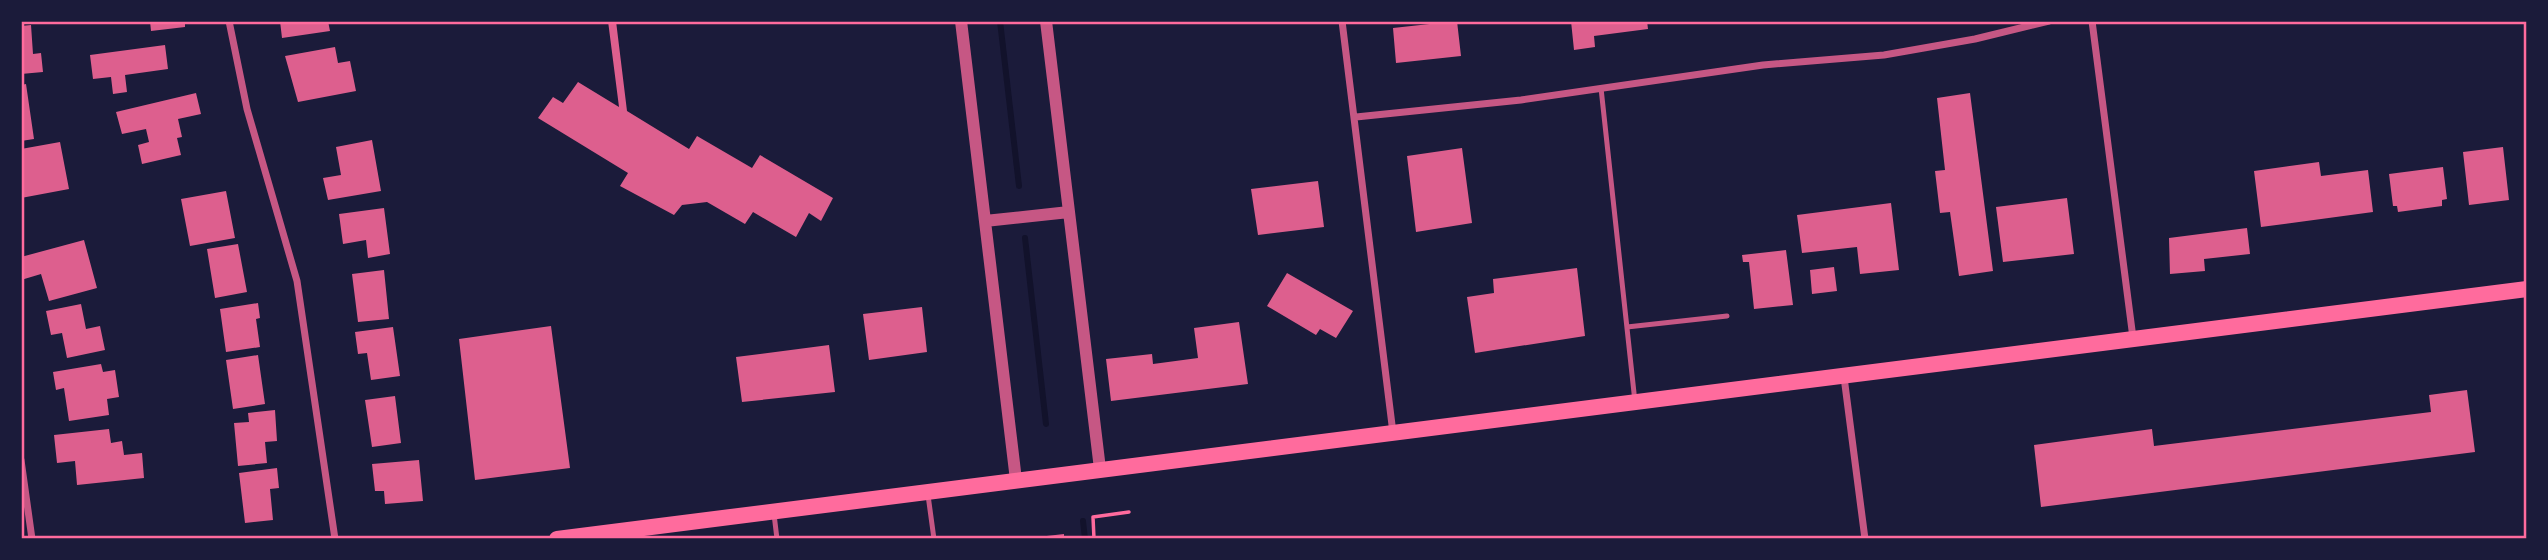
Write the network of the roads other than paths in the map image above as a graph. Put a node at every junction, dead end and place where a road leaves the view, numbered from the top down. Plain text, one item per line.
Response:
1 (229, 21) edge
2 (961, 21) edge
3 (1046, 21) edge
4 (1342, 21) edge
5 (2049, 21) edge
6 (2092, 21) edge
7 (1601, 88) junction
8 (1356, 117) junction
9 (1069, 212) junction
10 (985, 221) junction
11 (2527, 289) edge
12 (1727, 316) dead end
13 (1627, 327) junction
14 (2133, 339) junction
15 (1844, 376) junction
16 (1635, 403) junction
17 (1394, 433) junction
18 (21, 460) edge
19 (1100, 469) junction
20 (1016, 480) junction
21 (928, 492) junction
22 (773, 512) junction
23 (608, 536) edge
24 (32, 539) edge
25 (335, 539) edge
26 (557, 539) edge
27 (777, 539) edge
28 (934, 539) edge
29 (1866, 539) edge

1 - 25 street
2 - 10 street
3 - 9 street
4 - 8 street
5 - 7 street
6 - 14 street
7 - 8 street
7 - 13 lane
8 - 17 street
9 - 10 street
9 - 19 street
10 - 20 street
11 - 14 main road
12 - 13 lane
13 - 16 lane
14 - 15 main road
15 - 16 main road
15 - 29 street
16 - 17 main road
17 - 19 main road
18 - 24 street
19 - 20 main road
20 - 21 main road
21 - 22 main road
21 - 28 lane
22 - 23 main road
22 - 27 lane
23 - 26 main road

